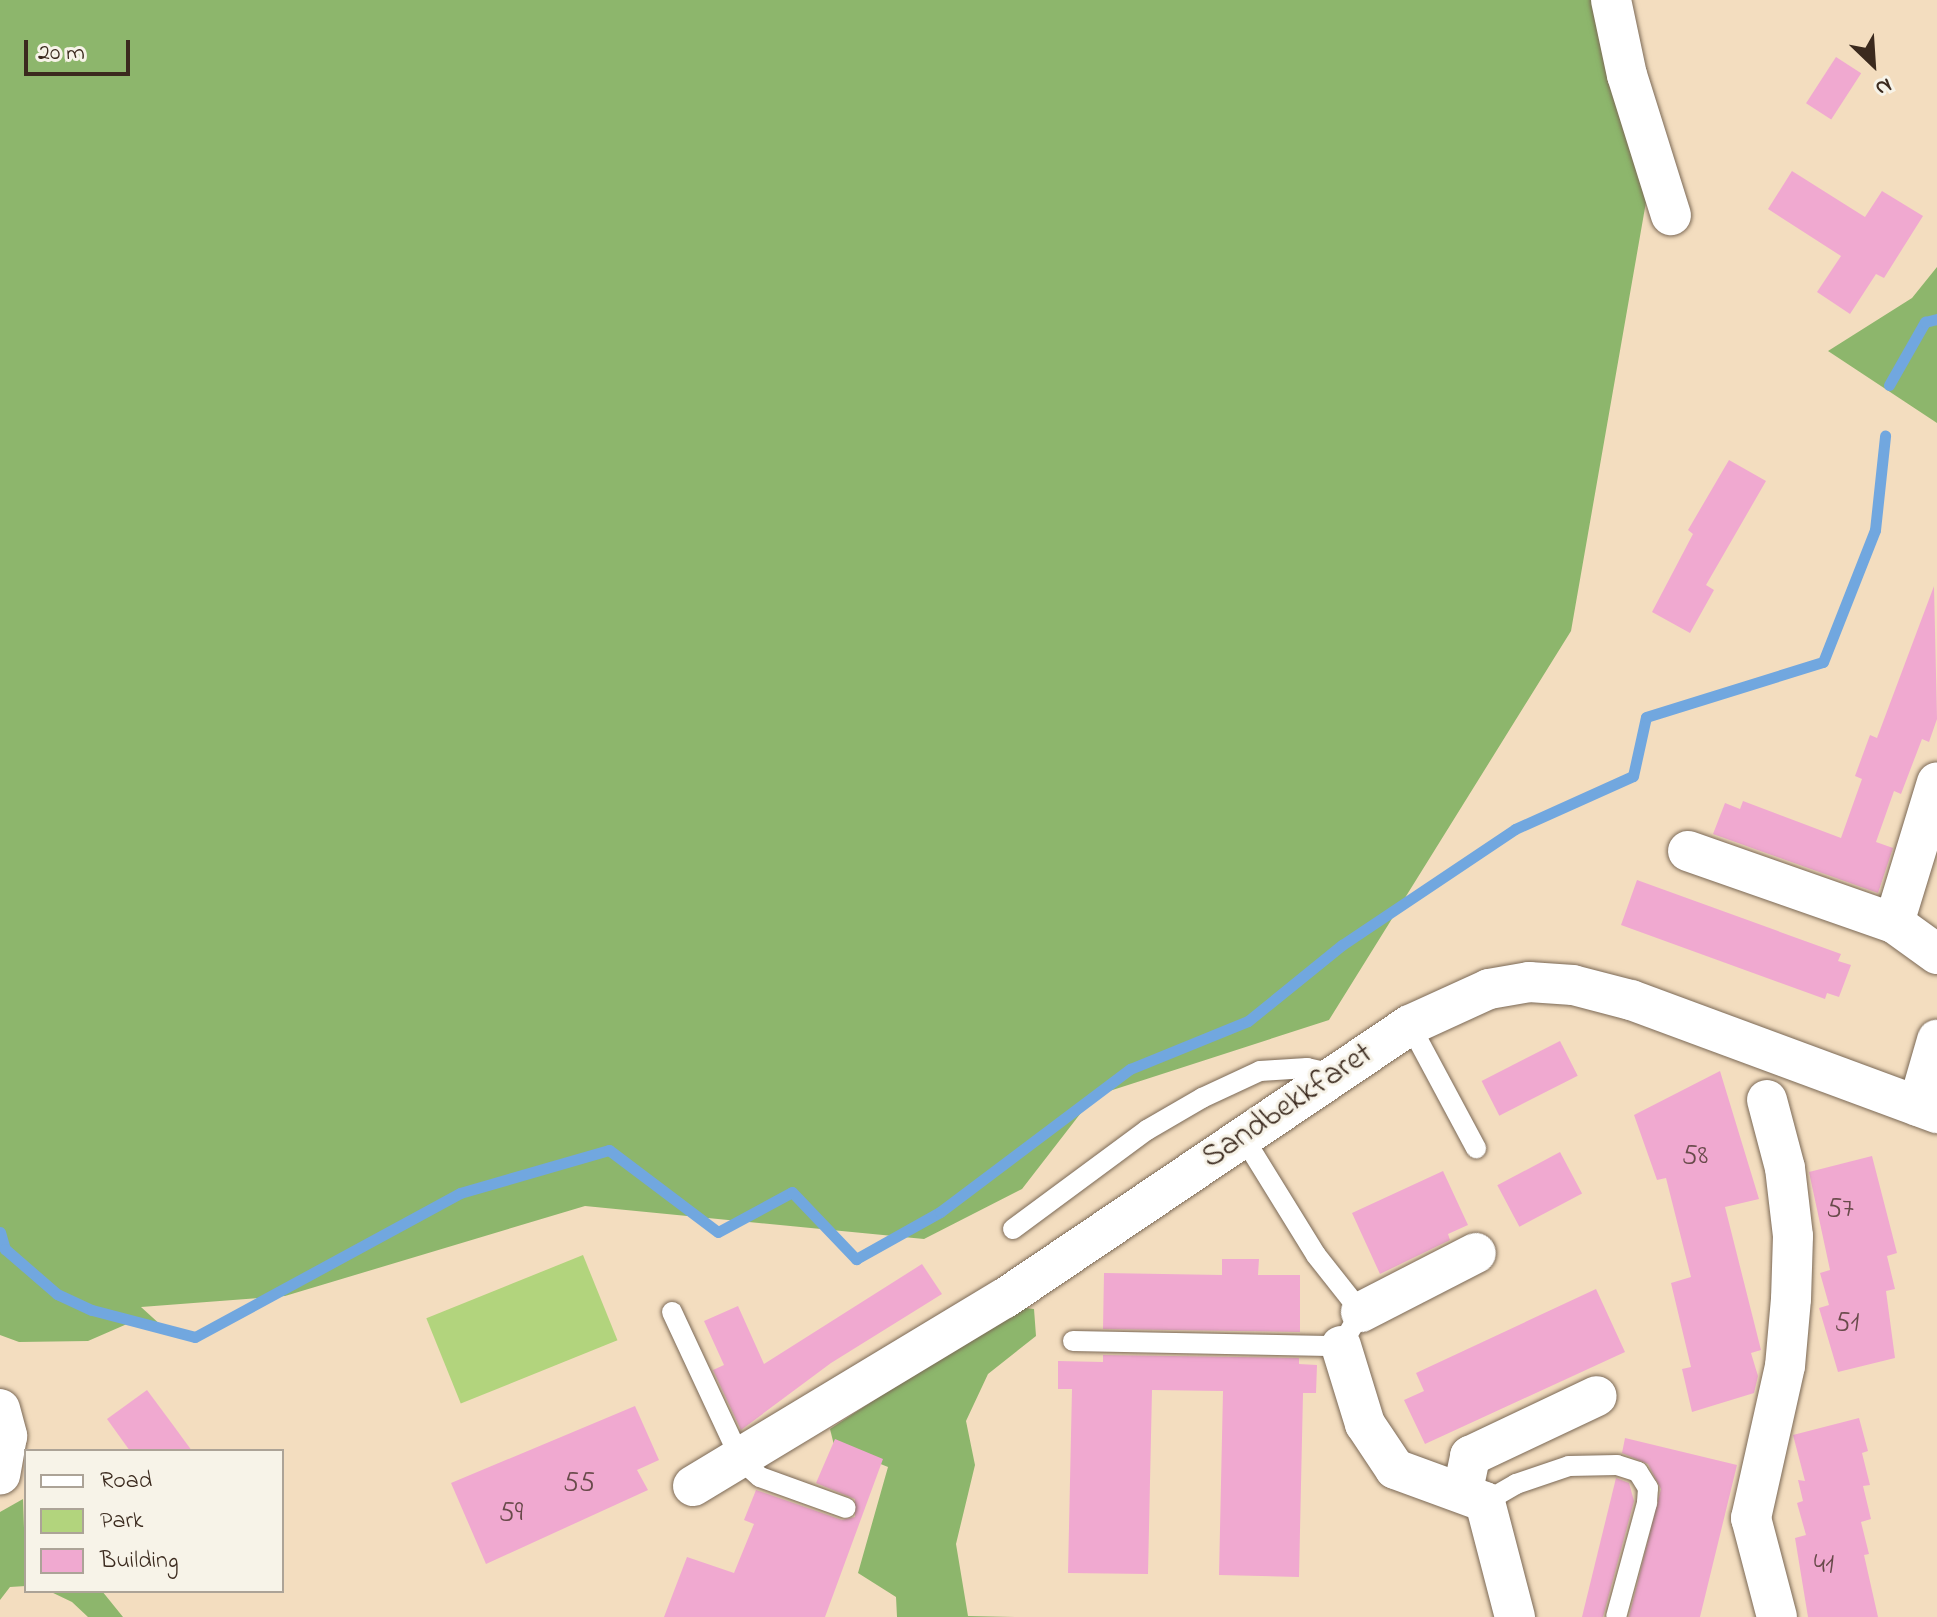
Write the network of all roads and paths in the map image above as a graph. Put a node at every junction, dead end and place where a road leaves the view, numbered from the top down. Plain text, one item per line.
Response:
1 (1611, 0) edge
2 (1671, 215) dead end
3 (1937, 782) edge
4 (1688, 851) dead end
5 (1894, 923) junction
6 (1937, 954) edge
7 (1410, 1025) junction
8 (1937, 1040) edge
9 (1333, 1074) junction
10 (1767, 1100) dead end
11 (1928, 1110) edge
12 (1243, 1137) junction
13 (1476, 1148) dead end
14 (1013, 1229) dead end
15 (1476, 1253) dead end
16 (672, 1312) dead end
17 (1361, 1312) junction
18 (1073, 1341) dead end
19 (1341, 1346) junction
20 (1597, 1396) dead end
21 (0, 1409) edge
22 (741, 1460) junction
23 (0, 1474) edge
24 (693, 1486) dead end
25 (1474, 1496) junction
26 (846, 1508) dead end
27 (1515, 1617) edge
28 (1616, 1617) edge
29 (1777, 1617) edge

1 - 2 street
3 - 5 street
4 - 5 street
5 - 6 street
7 - 9 street, Sandbekkfaret
7 - 11 street, Sandbekkfaret
7 - 13 lane
8 - 11 street
9 - 12 street, Sandbekkfaret
9 - 14 lane
10 - 29 street
12 - 17 lane
12 - 22 street, Sandbekkfaret
15 - 17 street
16 - 22 lane
17 - 19 lane
18 - 19 lane
19 - 25 street
20 - 25 street
21 - 23 street
22 - 24 street, Sandbekkfaret
22 - 26 lane
25 - 27 street
25 - 28 lane

